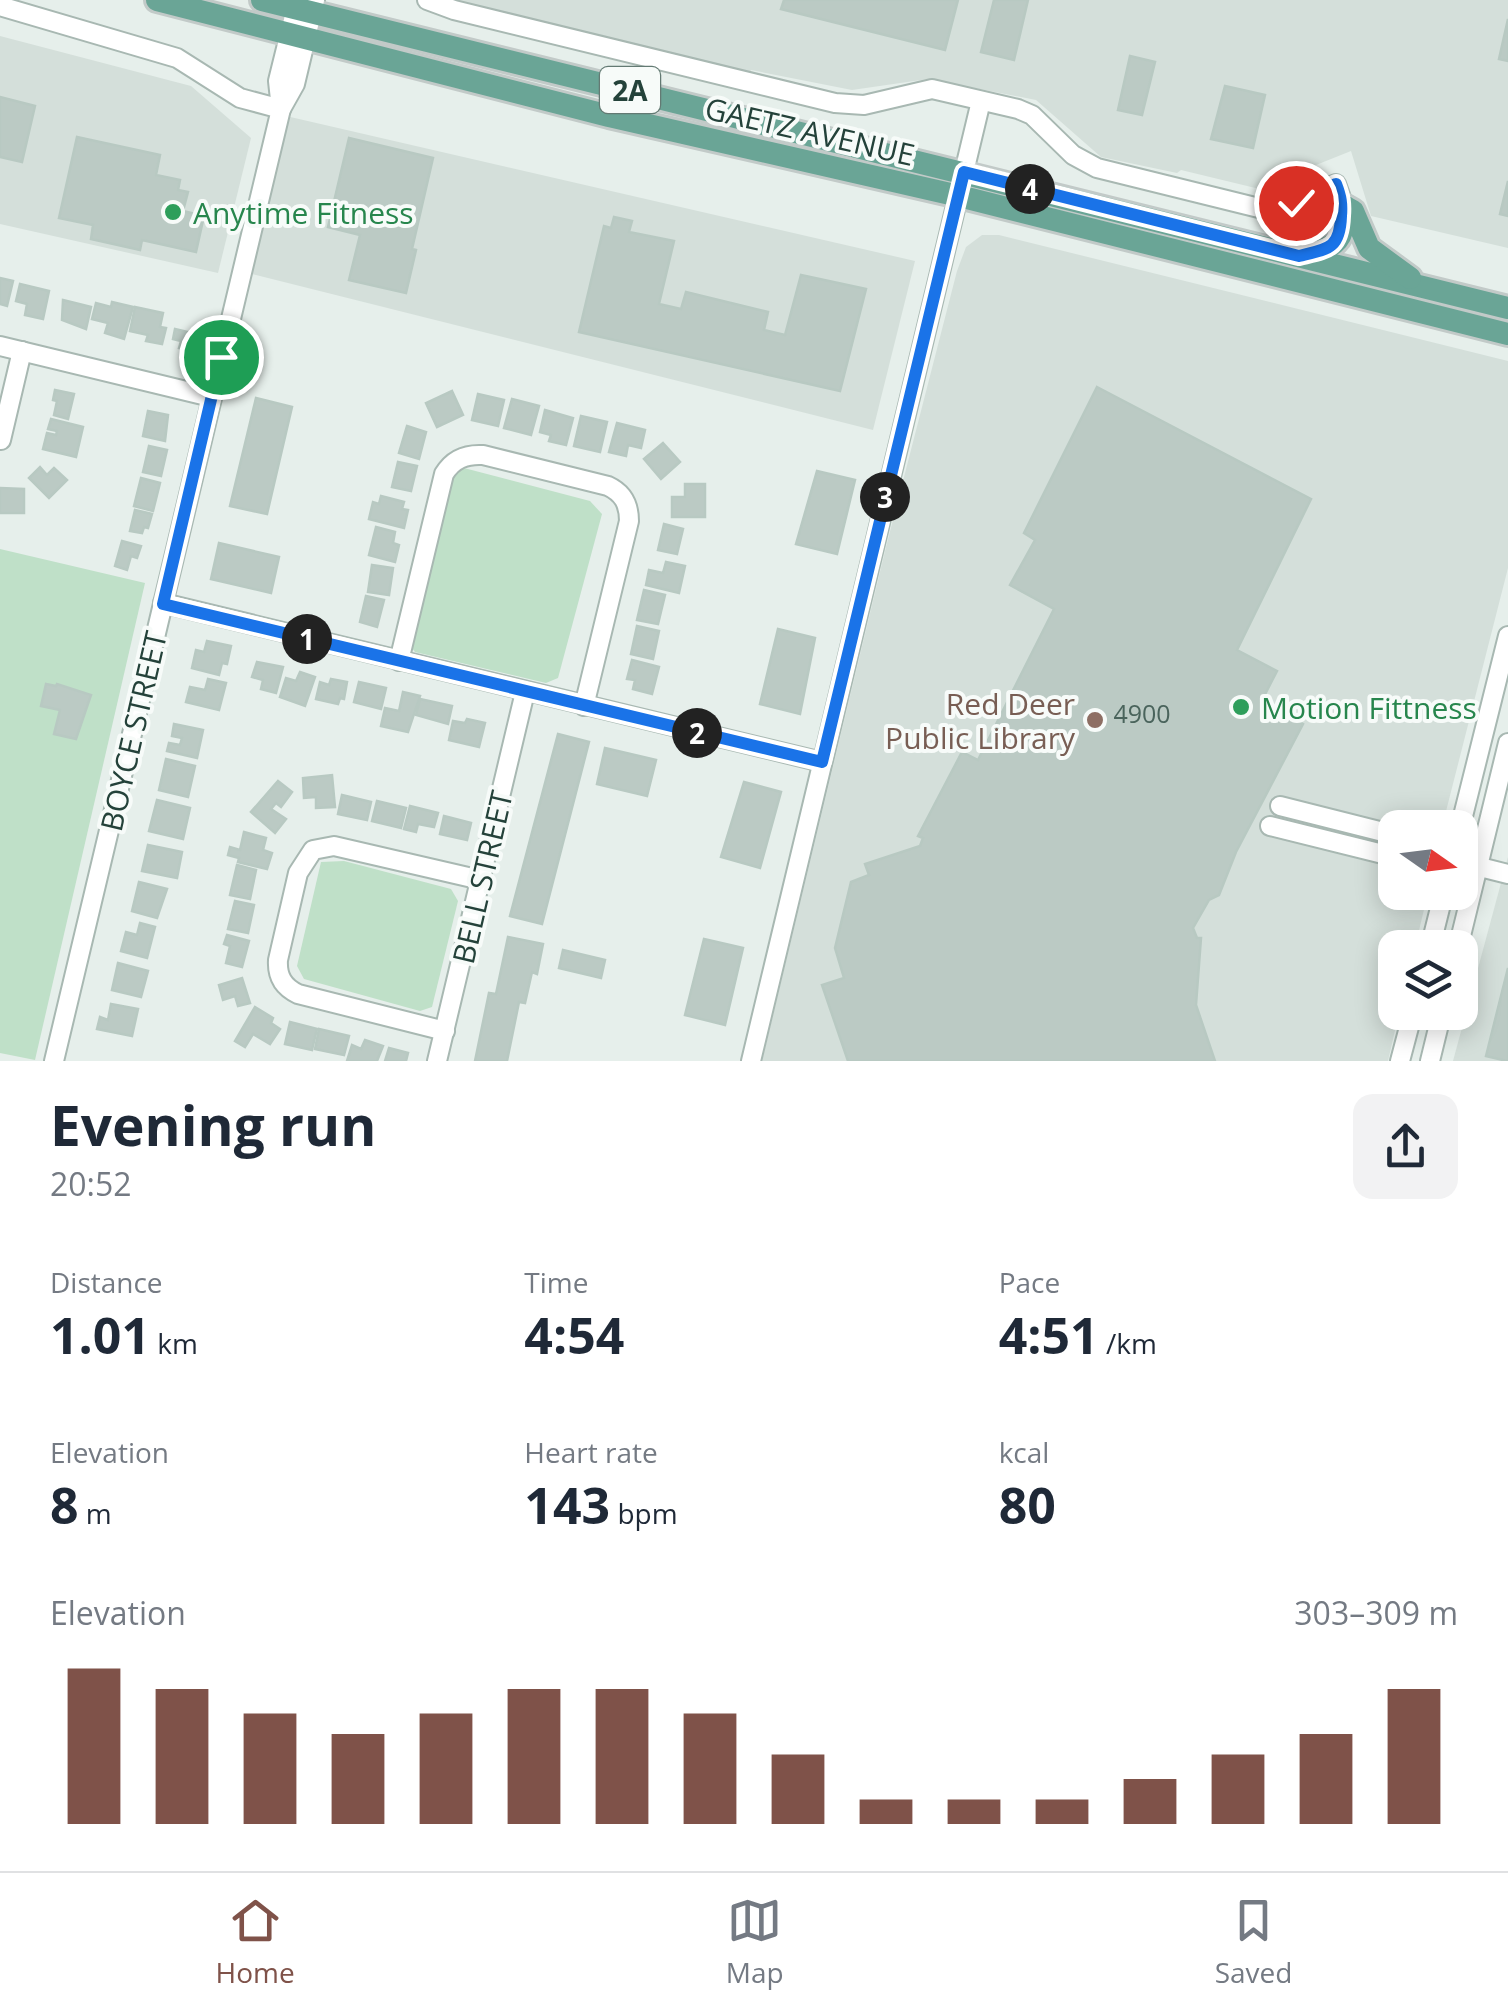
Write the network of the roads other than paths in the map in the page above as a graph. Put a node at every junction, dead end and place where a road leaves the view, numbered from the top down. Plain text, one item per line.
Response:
1 (157, 0) edge
2 (262, 0) edge
3 (427, 0) edge
4 (305, 5) edge
5 (0, 6) edge
6 (298, 35) junction
7 (981, 100) junction
8 (281, 109) junction
9 (964, 172) junction
10 (1340, 195) junction
11 (958, 196) junction
12 (1299, 256) junction
13 (1442, 293) junction
14 (1508, 308) edge
15 (1508, 334) edge
16 (0, 346) edge
17 (22, 351) junction
18 (212, 397) junction
19 (1, 440) edge
20 (163, 604) junction
21 (1508, 636) edge
22 (399, 662) junction
23 (525, 692) junction
24 (584, 706) junction
25 (1508, 743) edge
26 (822, 762) junction
27 (1280, 806) dead end
28 (1464, 810) edge
29 (1270, 826) dead end
30 (1378, 831) edge
31 (1478, 836) edge
32 (1378, 854) edge
33 (1478, 866) edge
34 (1508, 874) edge
35 (482, 880) junction
36 (1408, 1030) edge
37 (1438, 1030) edge
38 (445, 1031) junction
39 (54, 1061) edge
40 (438, 1061) edge
41 (751, 1061) edge
42 (1400, 1061) edge
43 (1430, 1061) edge

1 - 6 main road, GAETZ AVENUE / 2A
2 - 4 main road, GAETZ AVENUE / 2A
3 - 7 street
4 - 6 street, BOYCE STREET
4 - 9 main road, GAETZ AVENUE / 2A
5 - 8 street
6 - 8 street, BOYCE STREET
6 - 11 main road, GAETZ AVENUE / 2A
7 - 9 street
7 - 10 street
8 - 18 street, BOYCE STREET
9 - 11 street
9 - 12 main road, GAETZ AVENUE / 2A
10 - 12 main road
10 - 13 main road
11 - 15 main road, GAETZ AVENUE / 2A
11 - 26 street
12 - 13 main road, GAETZ AVENUE / 2A
13 - 14 main road, GAETZ AVENUE / 2A
16 - 17 street
17 - 18 street
17 - 19 street
18 - 20 street, BOYCE STREET
20 - 22 street
20 - 39 street, BOYCE STREET
21 - 28 street
22 - 23 street
22 - 24 street
23 - 24 street
23 - 35 street, BELL STREET
24 - 26 street
25 - 31 street
26 - 41 street
27 - 30 street
29 - 32 street
33 - 34 street
35 - 38 street, BELL STREET
35 - 38 street
36 - 42 street
37 - 43 street
38 - 40 street, BELL STREET

